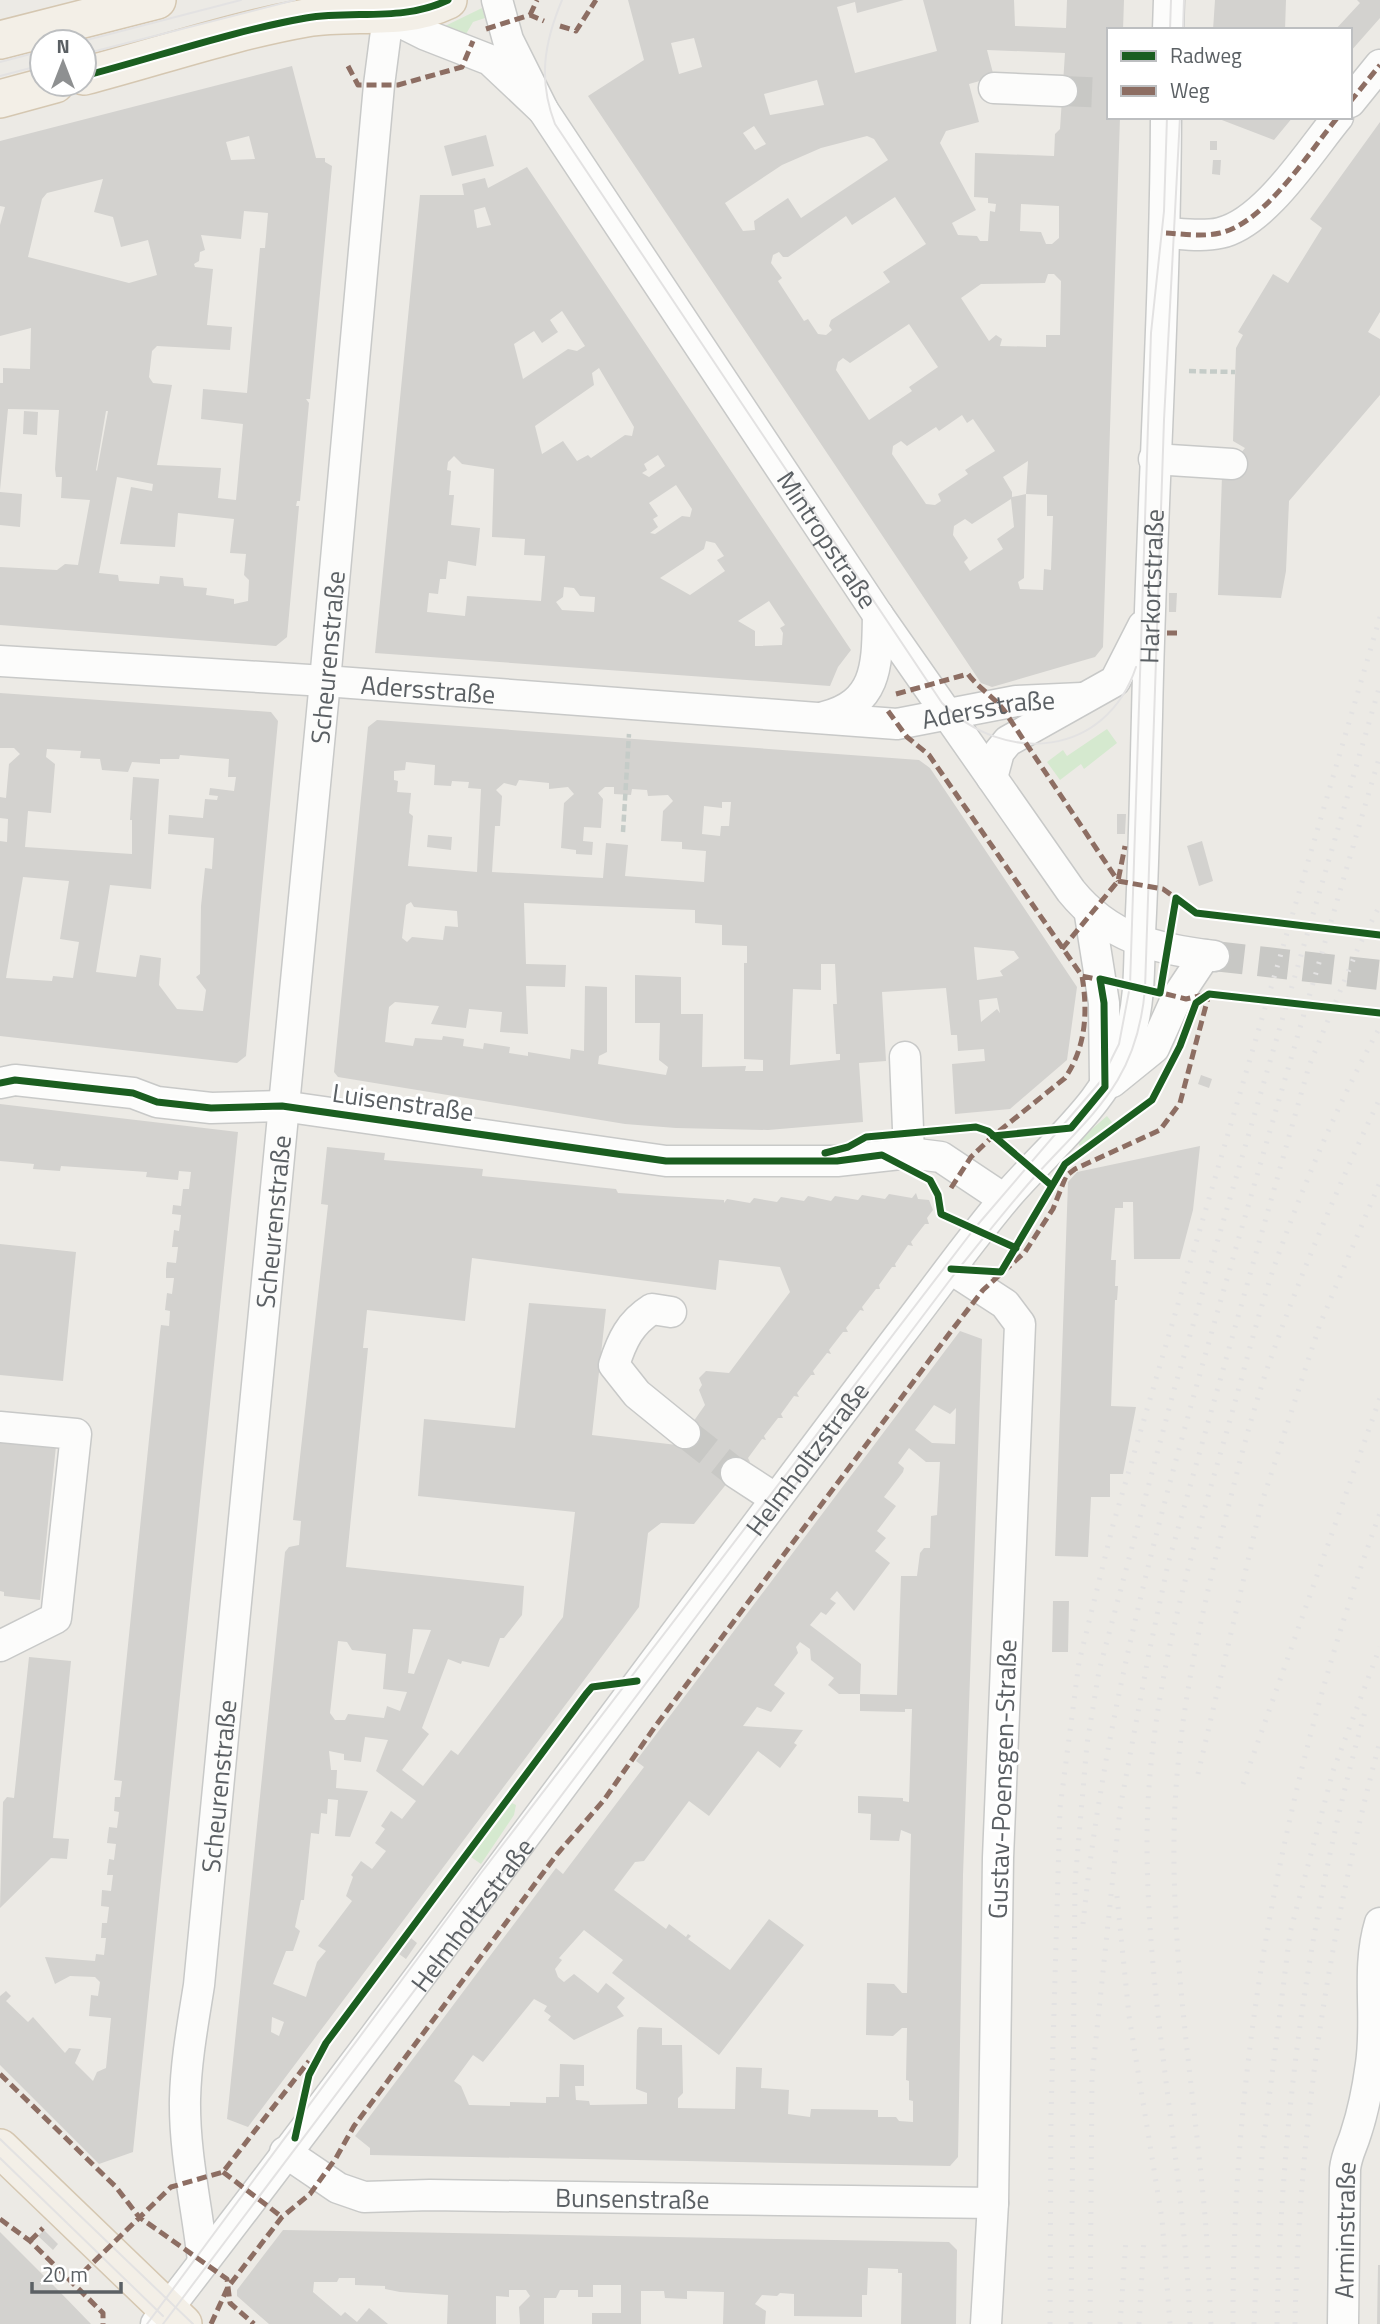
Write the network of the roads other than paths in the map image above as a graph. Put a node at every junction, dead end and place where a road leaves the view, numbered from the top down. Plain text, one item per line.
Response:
1 (157, 0) edge
2 (449, 0) edge
3 (497, 0) edge
4 (1169, 0) edge
5 (389, 8) edge
6 (1168, 28) edge
7 (0, 40) edge
8 (1380, 65) edge
9 (98, 72) edge
10 (994, 88) dead end
11 (28, 91) edge
12 (1062, 91) tunnel mouth
13 (0, 99) edge
14 (1352, 100) edge
15 (543, 110) junction
16 (1166, 119) edge
17 (1336, 119) edge
18 (1166, 233) junction
19 (1154, 459) junction
20 (1232, 464) dead end
21 (1150, 606) junction
22 (878, 615) junction
23 (0, 661) edge
24 (325, 681) junction
25 (1082, 698) junction
26 (948, 715) junction
27 (812, 720) junction
28 (992, 778) junction
29 (1090, 915) junction
30 (1140, 940) junction
31 (905, 1057) dead end
32 (0, 1083) edge
33 (1105, 1087) junction
34 (282, 1106) junction
35 (909, 1153) junction
36 (1004, 1199) junction
37 (951, 1269) junction
38 (671, 1312) dead end
39 (0, 1427) edge
40 (685, 1433) tunnel mouth
41 (736, 1473) tunnel mouth
42 (776, 1499) junction
43 (0, 1646) edge
44 (1380, 1923) edge
45 (1368, 2134) edge
46 (0, 2148) edge
47 (285, 2152) junction
48 (993, 2203) junction
49 (203, 2261) junction
50 (168, 2319) edge
51 (986, 2324) edge
52 (1343, 2324) edge

1 - 7 main road
2 - 5 main road
3 - 15 street, Mintropstraße
4 - 6 street
5 - 9 main road
5 - 15 street, Mintropstraße
5 - 24 street, Scheurenstraße
8 - 14 street
10 - 12 street
11 - 13 main road
15 - 22 street, Mintropstraße
16 - 18 street, Harkortstraße
17 - 18 street
18 - 19 street, Harkortstraße
19 - 20 street
19 - 21 street, Harkortstraße
21 - 25 street, Adersstraße
21 - 30 street, Harkortstraße
22 - 26 street, Mintropstraße
22 - 27 street, Adersstraße
23 - 24 street, Adersstraße
24 - 27 street, Adersstraße
24 - 34 street, Scheurenstraße
25 - 26 street, Adersstraße
25 - 28 street, Adersstraße
26 - 27 street, Adersstraße
26 - 28 street, Mintropstraße
28 - 29 street, Mintropstraße
29 - 30 street, Mintropstraße
29 - 33 street
30 - 33 street
30 - 33 street, Mintropstraße
31 - 35 street
32 - 34 street, Luisenstraße
33 - 36 street
34 - 35 street, Luisenstraße
34 - 49 street, Scheurenstraße
35 - 36 street, Luisenstraße
36 - 37 street, Helmholtzstraße
37 - 42 street, Helmholtzstraße
37 - 48 street, Gustav-Poensgen-Straße
38 - 40 street
39 - 43 street
41 - 42 street
42 - 47 street, Helmholtzstraße
44 - 45 street, Arminstraße
45 - 52 street, Arminstraße
46 - 50 main road
47 - 48 street, Bunsenstraße
47 - 49 street, Helmholtzstraße
48 - 51 street, Gustav-Poensgen-Straße
49 - 50 street, Helmholtzstraße

